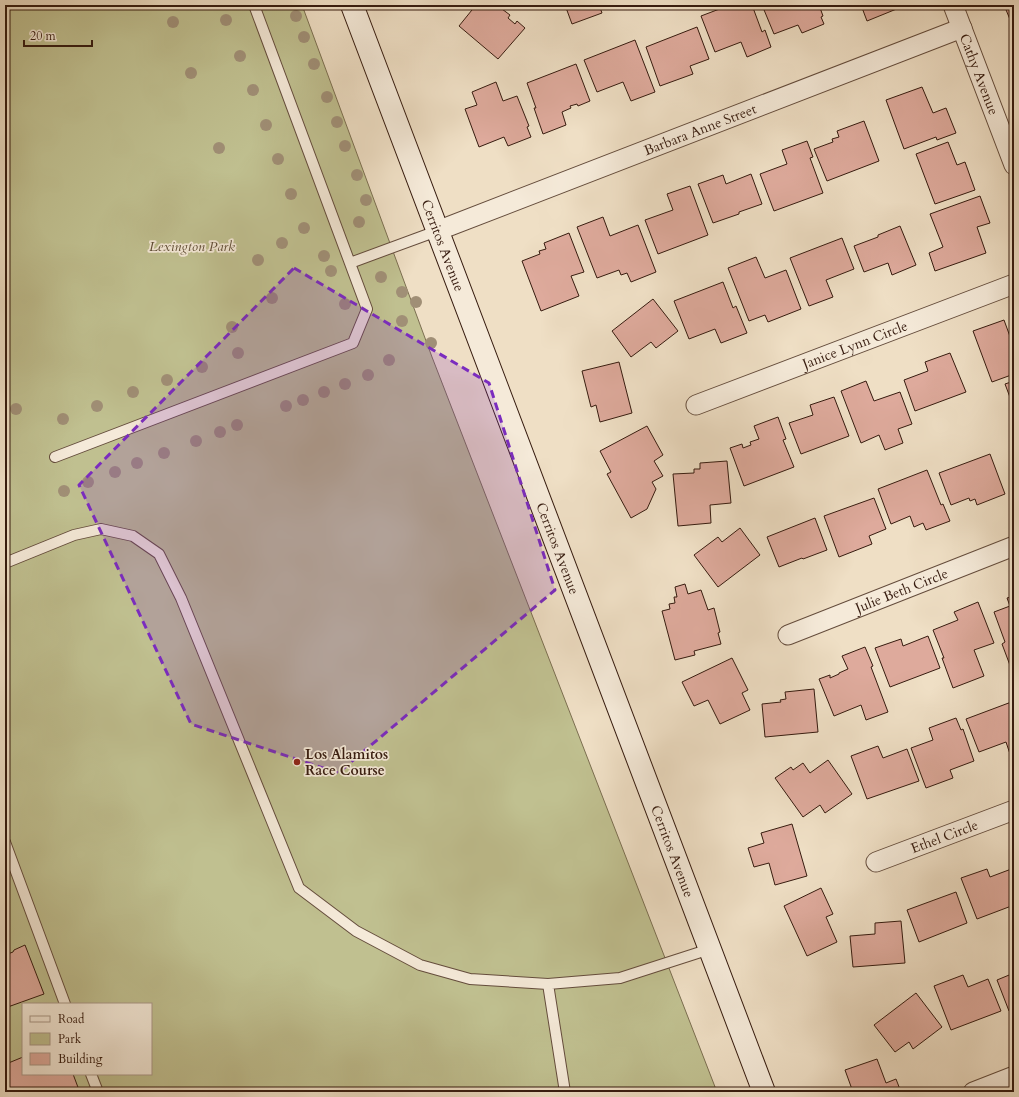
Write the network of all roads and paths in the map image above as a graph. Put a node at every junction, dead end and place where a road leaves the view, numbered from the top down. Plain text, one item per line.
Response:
1 (254, 5) edge
2 (352, 5) edge
3 (953, 5) edge
4 (962, 28) junction
5 (1014, 165) edge
6 (437, 230) junction
7 (350, 263) junction
8 (1014, 284) edge
9 (696, 405) dead end
10 (55, 457) dead end
11 (1014, 546) edge
12 (5, 562) edge
13 (788, 635) dead end
14 (1014, 810) edge
15 (5, 842) edge
16 (876, 862) dead end
17 (710, 949) junction
18 (548, 984) junction
19 (65, 1003) edge
20 (91, 1075) edge
21 (1014, 1076) edge
22 (98, 1092) edge
23 (565, 1092) edge
24 (764, 1092) edge
25 (973, 1092) edge

1 - 7 lane
2 - 6 main road, Cerritos Avenue
3 - 4 street, Cathy Avenue
4 - 5 street, Cathy Avenue
4 - 6 street, Barbara Anne Street
6 - 7 lane
6 - 17 main road, Cerritos Avenue
7 - 10 lane
8 - 9 street, Janice Lynn Circle
11 - 13 street, Julie Beth Circle
12 - 18 lane
14 - 16 street, Ethel Circle
15 - 19 lane
17 - 18 lane
17 - 24 main road, Cerritos Avenue
18 - 23 lane
20 - 22 lane
21 - 25 street

